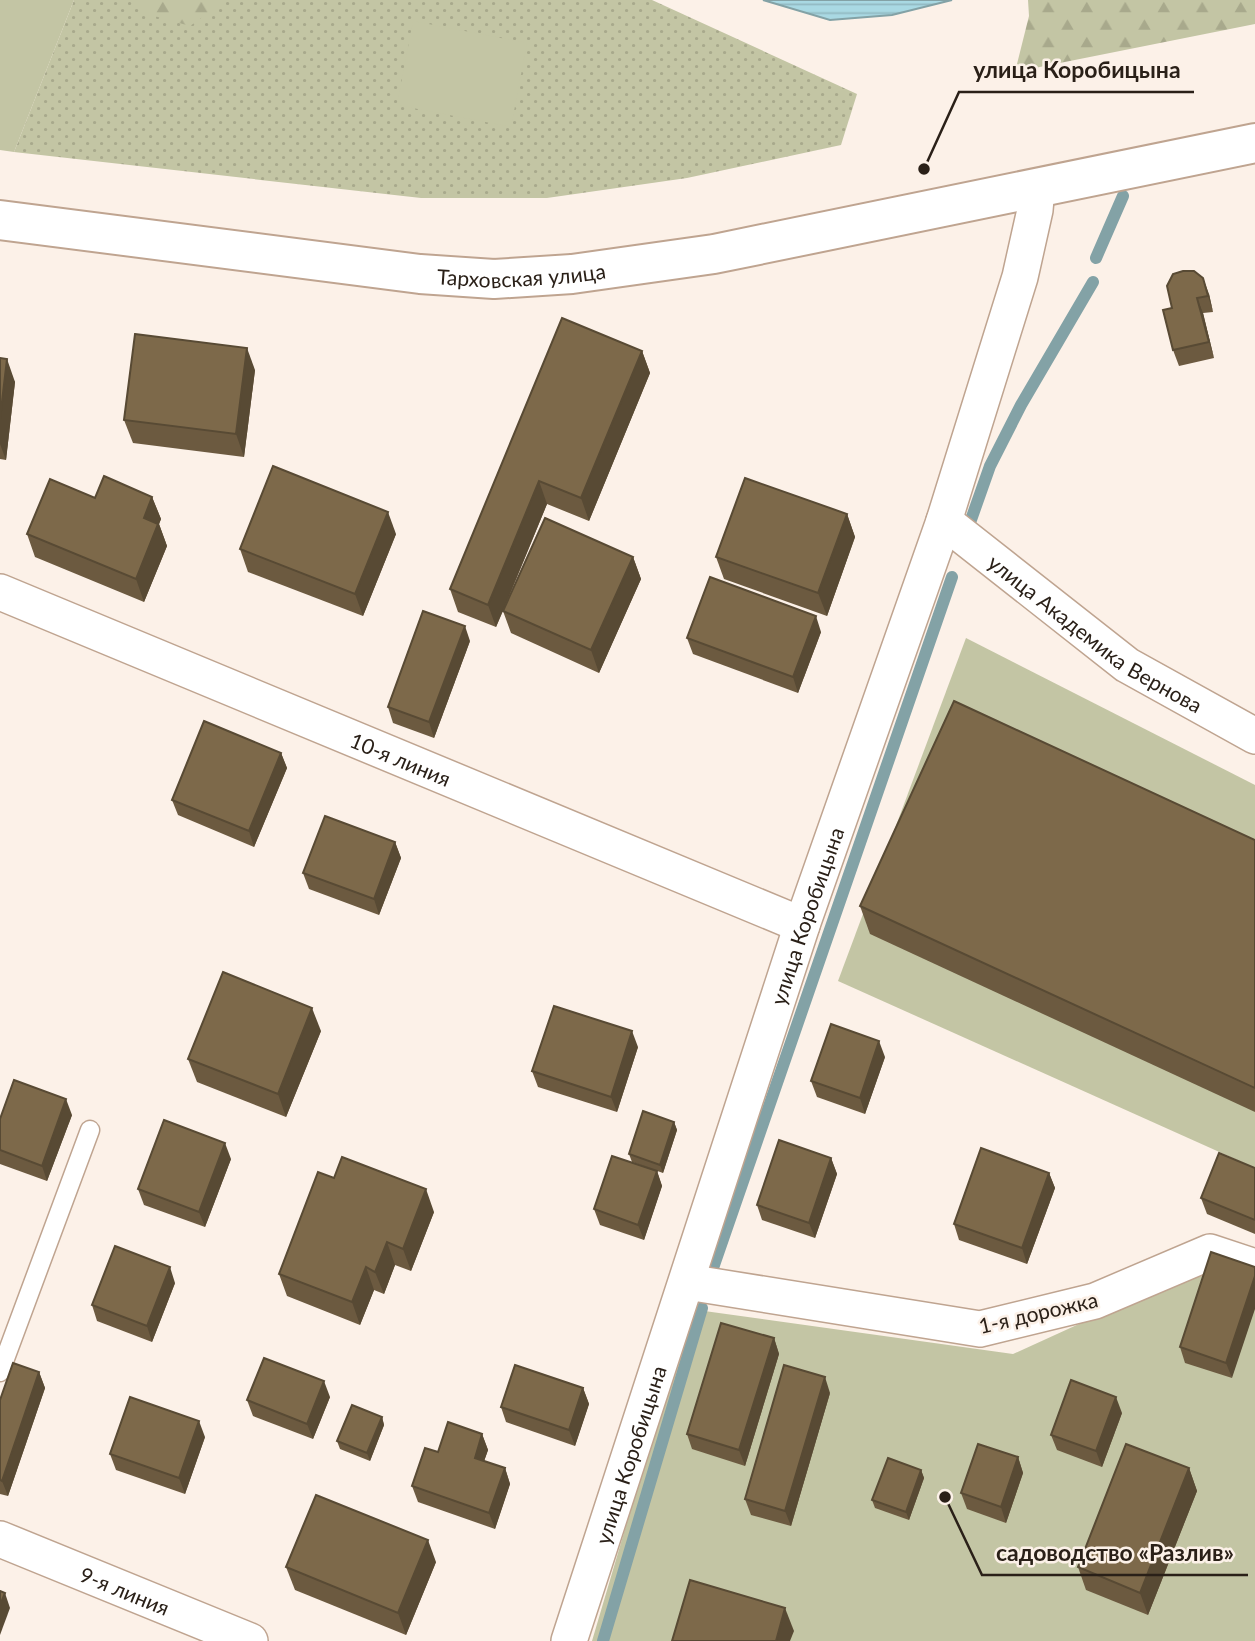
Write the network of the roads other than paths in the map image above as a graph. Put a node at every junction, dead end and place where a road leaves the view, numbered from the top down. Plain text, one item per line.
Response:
1 (1255, 142) edge
2 (1037, 188) junction
3 (0, 219) edge
4 (944, 521) junction
5 (0, 592) edge
6 (1255, 736) edge
7 (802, 925) junction
8 (90, 1130) dead end
9 (1255, 1267) edge
10 (687, 1282) junction
11 (0, 1372) edge
12 (0, 1539) edge
13 (250, 1641) edge
14 (569, 1641) edge

1 - 2 street, Тарховская улица
2 - 3 street, Тарховская улица
2 - 4 street, улица Коробицына
4 - 6 street, улица Академика Вернова
4 - 7 street, улица Коробицына
5 - 7 street, 10-я линия
7 - 10 street, улица Коробицына
8 - 11 lane
9 - 10 street, 1-я дорожка
10 - 14 street, улица Коробицына
12 - 13 street, 9-я линия

